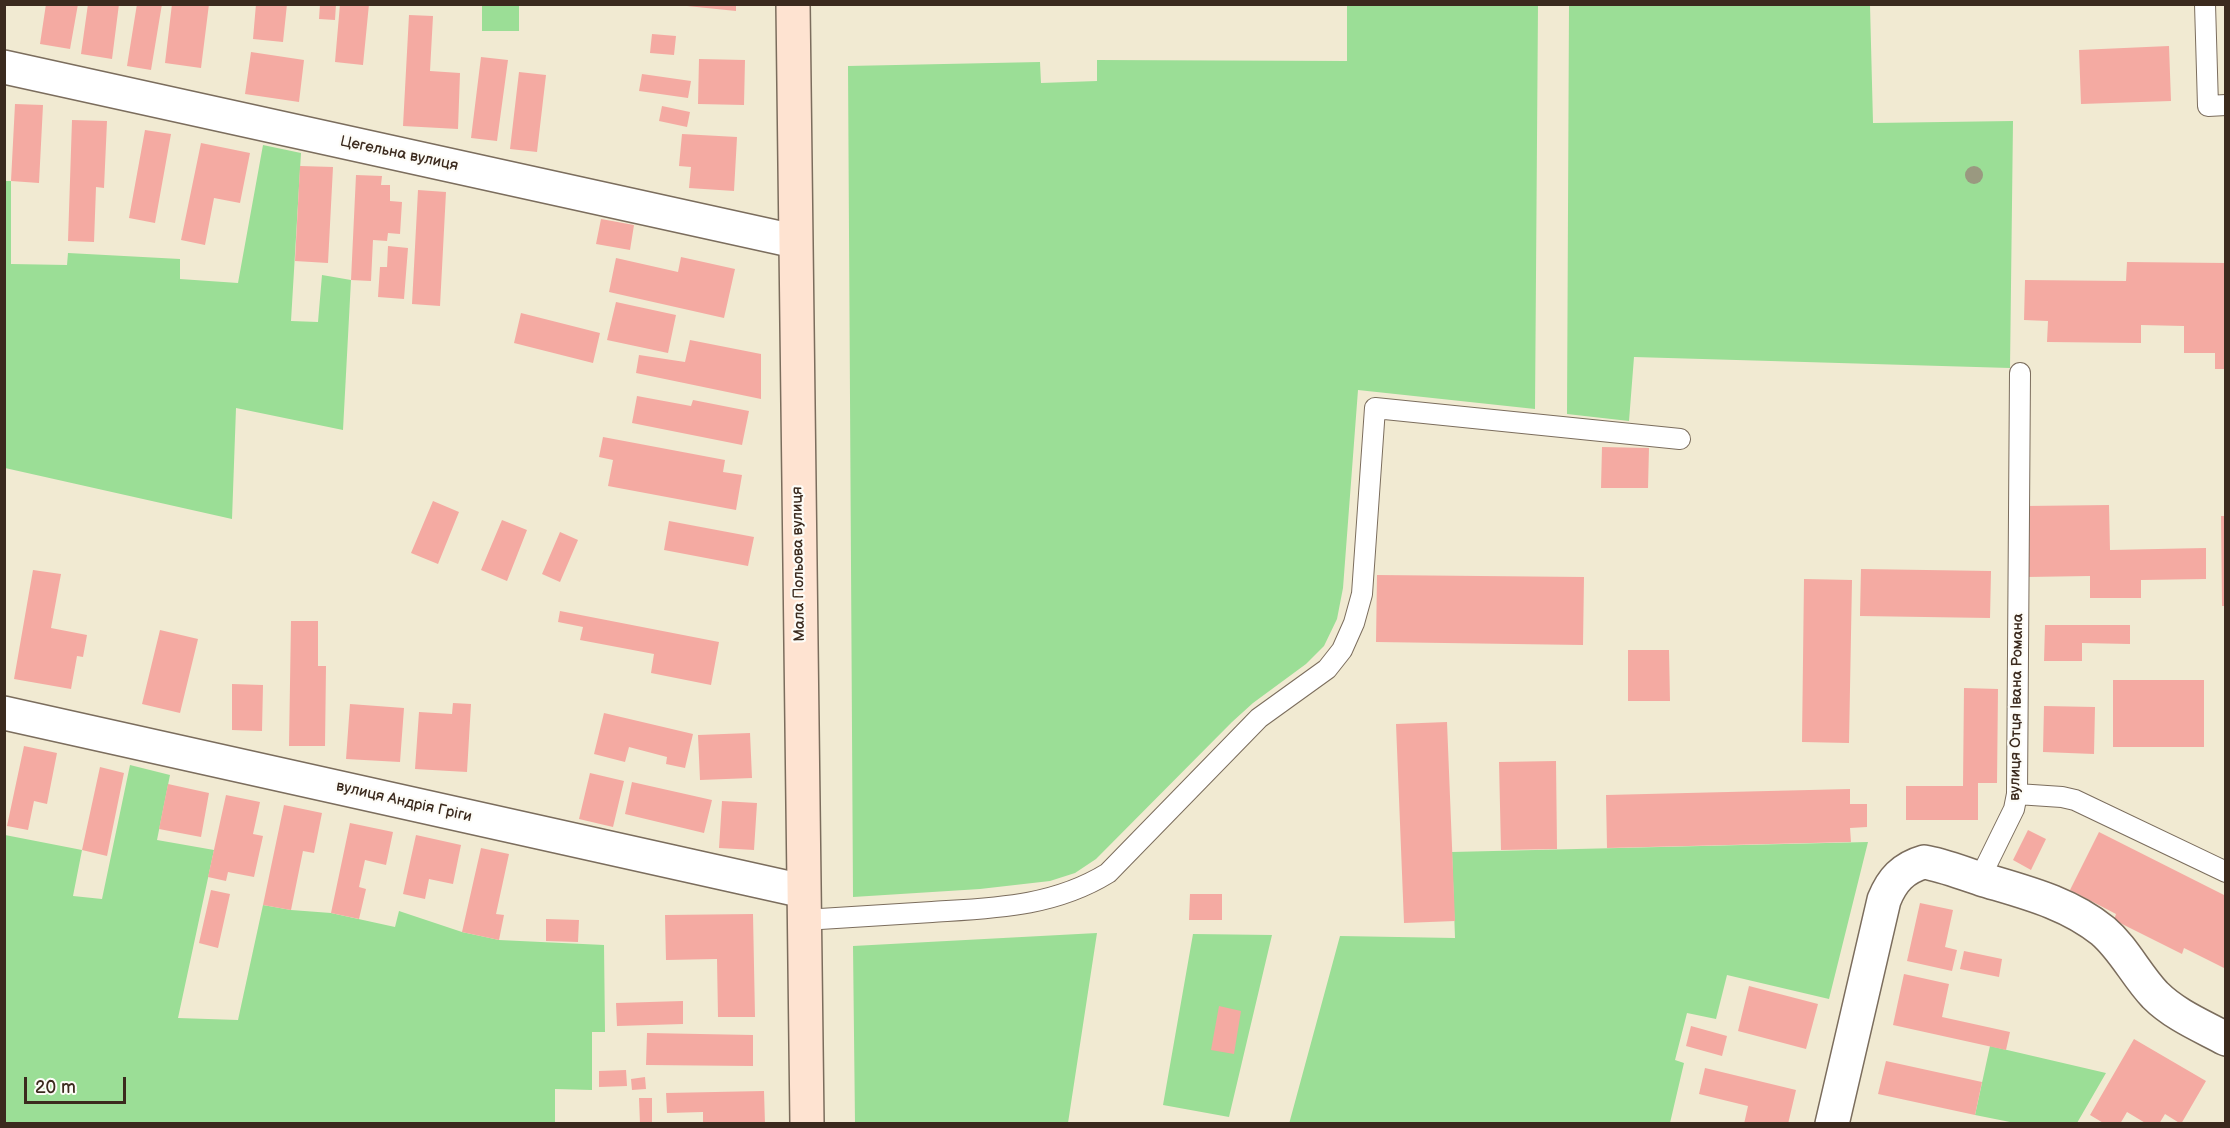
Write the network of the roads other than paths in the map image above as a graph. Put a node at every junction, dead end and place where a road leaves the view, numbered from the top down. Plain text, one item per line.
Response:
1 (793, 4) edge
2 (2205, 4) edge
3 (4, 67) edge
4 (2226, 105) edge
5 (795, 241) junction
6 (2020, 373) dead end
7 (1680, 440) dead end
8 (4, 713) edge
9 (2017, 794) junction
10 (2226, 872) edge
11 (1980, 878) junction
12 (803, 906) junction
13 (2226, 1039) edge
14 (807, 1124) edge
15 (1832, 1124) edge

1 - 5 street, Мала Польова вулиця
2 - 4 lane
3 - 5 street, Цегельна вулиця
5 - 12 street, Мала Польова вулиця
6 - 9 lane, вулиця Отця Івана Романа
7 - 12 lane
8 - 12 street, вулиця Андрія Гріги
9 - 10 lane
9 - 11 lane, вулиця Отця Івана Романа
11 - 13 street
11 - 15 street
12 - 14 street, Мала Польова вулиця

